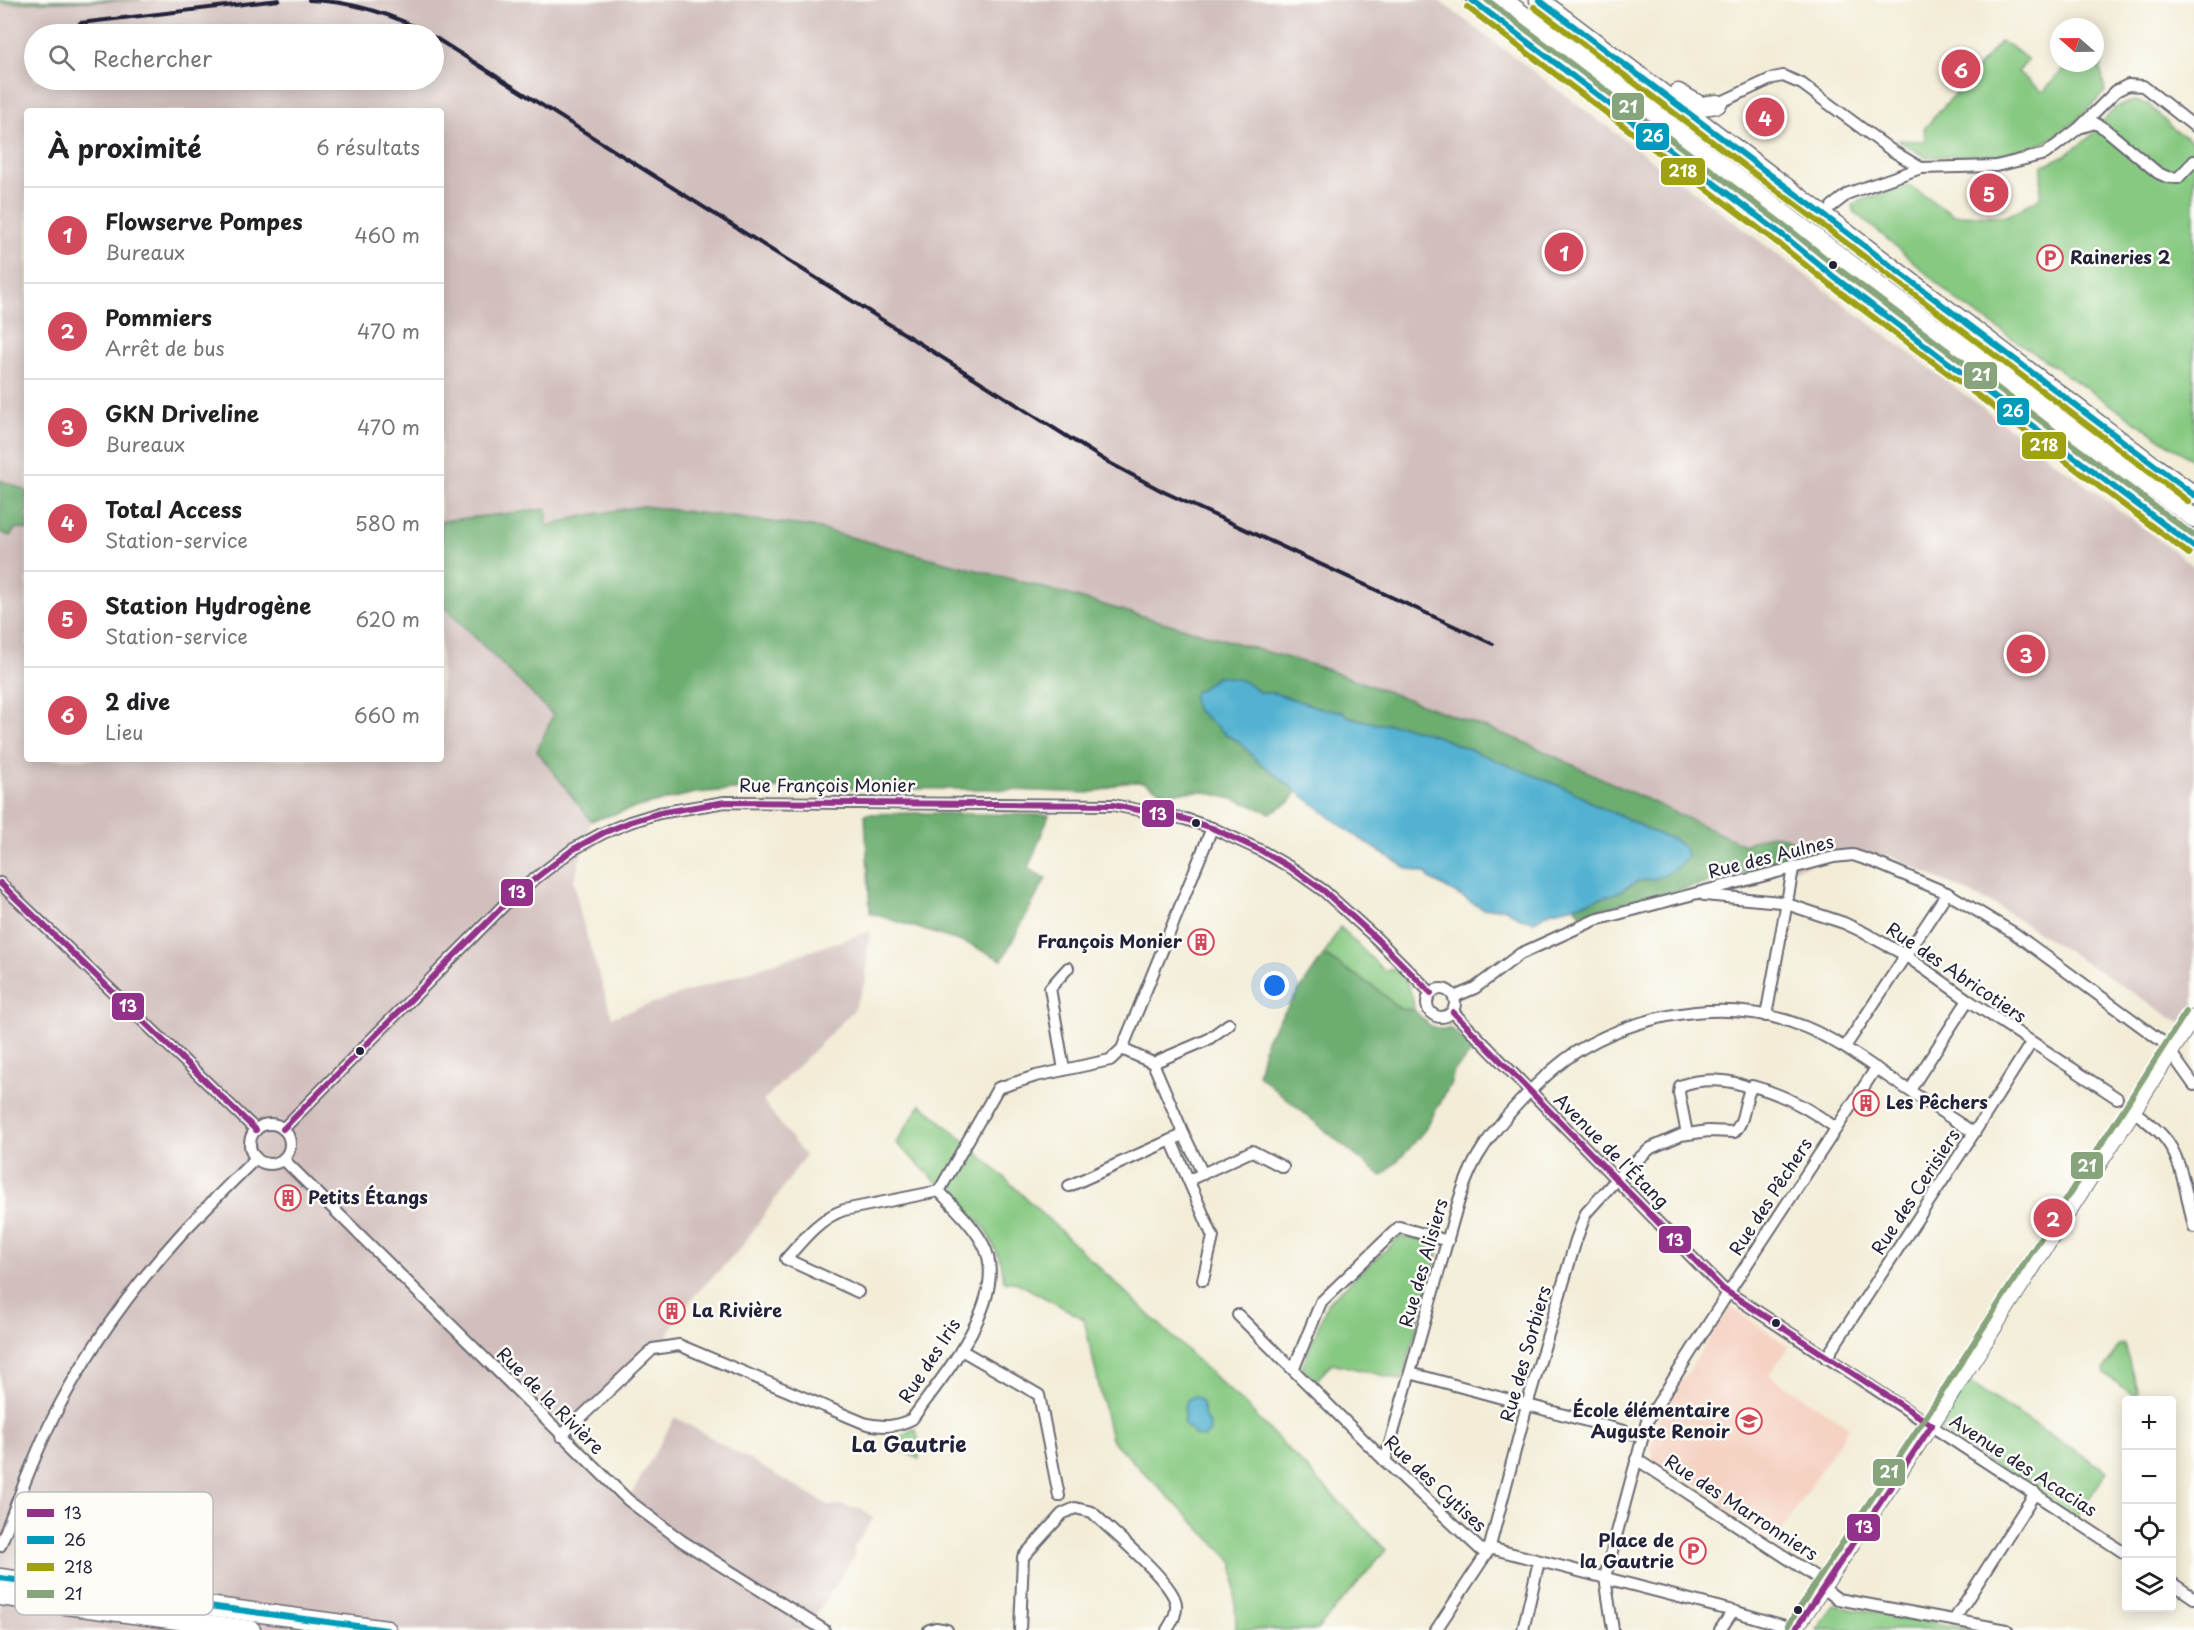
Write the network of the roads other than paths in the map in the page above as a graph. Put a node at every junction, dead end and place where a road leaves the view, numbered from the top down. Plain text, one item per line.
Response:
1 (1472, 0) edge
2 (1503, 0) edge
3 (1539, 0) edge
4 (1556, 0) edge
5 (1717, 104) joint
6 (2194, 126) edge
7 (2079, 128) junction
8 (2194, 161) edge
9 (1921, 168) junction
10 (1832, 206) joint
11 (1945, 307) junction
12 (2194, 495) edge
13 (2194, 518) edge
14 (2194, 547) edge
15 (1212, 828) junction
16 (1793, 868) junction
17 (0, 883) edge
18 (1947, 893) junction
19 (1694, 894) junction
20 (1786, 904) junction
21 (1905, 955) junction
22 (1068, 968) dead end
23 (1431, 993) junction
24 (1454, 997) junction
25 (1968, 1000) junction
26 (1453, 1012) junction
27 (1766, 1016) junction
28 (2194, 1017) edge
29 (1229, 1024) dead end
30 (2031, 1043) junction
31 (1845, 1047) junction
32 (1122, 1048) junction
33 (2171, 1052) junction
34 (1153, 1063) junction
35 (1876, 1068) junction
36 (1064, 1070) junction
37 (2194, 1085) edge
38 (1751, 1089) junction
39 (1910, 1090) junction
40 (1531, 1093) junction
41 (2117, 1098) dead end
42 (2133, 1111) junction
43 (1836, 1128) junction
44 (256, 1130) junction
45 (283, 1130) junction
46 (1974, 1133) junction
47 (1687, 1134) junction
48 (1184, 1135) junction
49 (1171, 1140) junction
50 (256, 1158) junction
51 (283, 1159) junction
52 (1283, 1167) dead end
53 (1203, 1174) junction
54 (1616, 1178) junction
55 (1189, 1180) junction
56 (1069, 1186) dead end
57 (939, 1191) junction
58 (2194, 1227) edge
59 (1448, 1241) junction
60 (1203, 1281) dead end
61 (858, 1292) dead end
62 (1728, 1293) junction
63 (1238, 1315) dead end
64 (961, 1350) junction
65 (1826, 1358) junction
66 (1294, 1368) junction
67 (1410, 1373) junction
68 (1527, 1405) junction
69 (1932, 1425) junction
70 (561, 1436) junction
71 (1642, 1436) junction
72 (1636, 1459) junction
73 (1386, 1461) junction
74 (20, 1492) edge
75 (2035, 1493) junction
76 (1059, 1496) dead end
77 (15, 1506) edge
78 (0, 1546) edge
79 (1489, 1550) junction
80 (2122, 1551) edge
81 (1539, 1561) junction
82 (1605, 1577) junction
83 (0, 1578) edge
84 (15, 1580) edge
85 (2176, 1586) edge
86 (1823, 1588) junction
87 (0, 1596) edge
88 (15, 1598) edge
89 (2194, 1598) edge
90 (213, 1607) edge
91 (1733, 1611) junction
92 (140, 1615) edge
93 (1954, 1620) junction
94 (251, 1630) edge
95 (387, 1630) edge
96 (824, 1630) edge
97 (929, 1630) edge
98 (946, 1630) edge
99 (1020, 1630) edge
100 (1167, 1630) edge
101 (1436, 1630) edge
102 (1522, 1630) edge
103 (1613, 1630) edge
104 (1720, 1630) edge
105 (1795, 1630) edge
106 (2007, 1630) edge

1 - 14 street
2 - 13 main road
3 - 11 main road
4 - 5 main road
5 - 9 street
6 - 7 street
7 - 8 street
7 - 9 street
9 - 10 street
10 - 11 main road
11 - 12 main road
15 - 23 street, Rue François Monier
15 - 32 street
15 - 45 street, Rue François Monier
16 - 18 street, Rue des Aulnes
16 - 19 street, Rue des Aulnes
16 - 20 street
17 - 44 street
18 - 21 street
18 - 33 street, Rue des Aulnes
19 - 20 street, Rue des Abricotiers
19 - 24 street, Rue des Aulnes
20 - 21 street, Rue des Abricotiers
20 - 27 street
21 - 25 street, Rue des Abricotiers
21 - 31 street
22 - 36 street
23 - 24 street
23 - 26 street
24 - 26 street
25 - 30 street, Rue des Abricotiers
25 - 39 street
26 - 40 street, Avenue de l'Étang
27 - 31 street, Rue des Alisiers
27 - 40 street, Rue des Alisiers
28 - 33 street
29 - 34 street
30 - 41 street, Rue des Abricotiers
30 - 46 street, Rue des Cerisiers
31 - 35 street, Rue des Alisiers
32 - 34 street
32 - 36 street
33 - 37 street, Rue des Aulnes
33 - 42 street
34 - 48 street
35 - 39 street, Rue des Alisiers
35 - 43 street, Rue des Pêchers
36 - 57 street
38 - 43 street
38 - 47 street, Rue des Sorbiers
38 - 47 street
39 - 46 street, Rue des Alisiers
40 - 54 street, Avenue de l'Étang
40 - 59 street, Rue des Alisiers
42 - 58 street
42 - 69 street
43 - 62 street, Rue des Pêchers
44 - 45 street
44 - 50 street
45 - 51 street
46 - 65 street, Rue des Cerisiers
47 - 54 street, Rue des Sorbiers
48 - 49 street
48 - 53 street
49 - 55 street
49 - 56 street
50 - 51 street
50 - 74 street
51 - 70 street, Rue de la Rivière
52 - 53 street
53 - 55 street
54 - 62 street, Avenue de l'Étang
54 - 68 street, Rue des Sorbiers
55 - 60 street
57 - 61 street
57 - 64 street, Rue des Iris
59 - 66 street
59 - 67 street, Rue des Alisiers
62 - 65 street, Avenue de l'Étang
62 - 71 street, Rue des Pêchers
63 - 66 street, Rue des Cytises
64 - 70 street, Rue des Iris
64 - 76 street
65 - 69 street, Avenue de l'Étang
66 - 73 street, Rue des Cytises
67 - 68 street
67 - 73 street, Rue des Alisiers
68 - 71 street
68 - 79 street, Rue des Sorbiers
69 - 75 street, Avenue des Acacias
69 - 86 street
70 - 96 street, Rue de la Rivière
71 - 72 street, Rue des Pêchers
72 - 82 street, Rue des Pêchers
72 - 86 street, Rue des Marronniers
73 - 79 street, Rue des Cytises
75 - 80 street, Avenue des Acacias
75 - 93 street
77 - 78 street
79 - 81 street, Rue des Cytises
79 - 101 street, Rue des Sorbiers
81 - 82 street, Rue des Cytises
81 - 102 street
82 - 91 street, Rue des Cytises
82 - 103 street
83 - 84 main road
85 - 89 street
86 - 93 street, Rue des Marronniers
86 - 105 street
87 - 88 main road
90 - 95 main road
91 - 104 street
91 - 105 street, Rue des Cytises
92 - 94 main road
93 - 106 street, Rue des Marronniers
97 - 98 street
99 - 100 street

